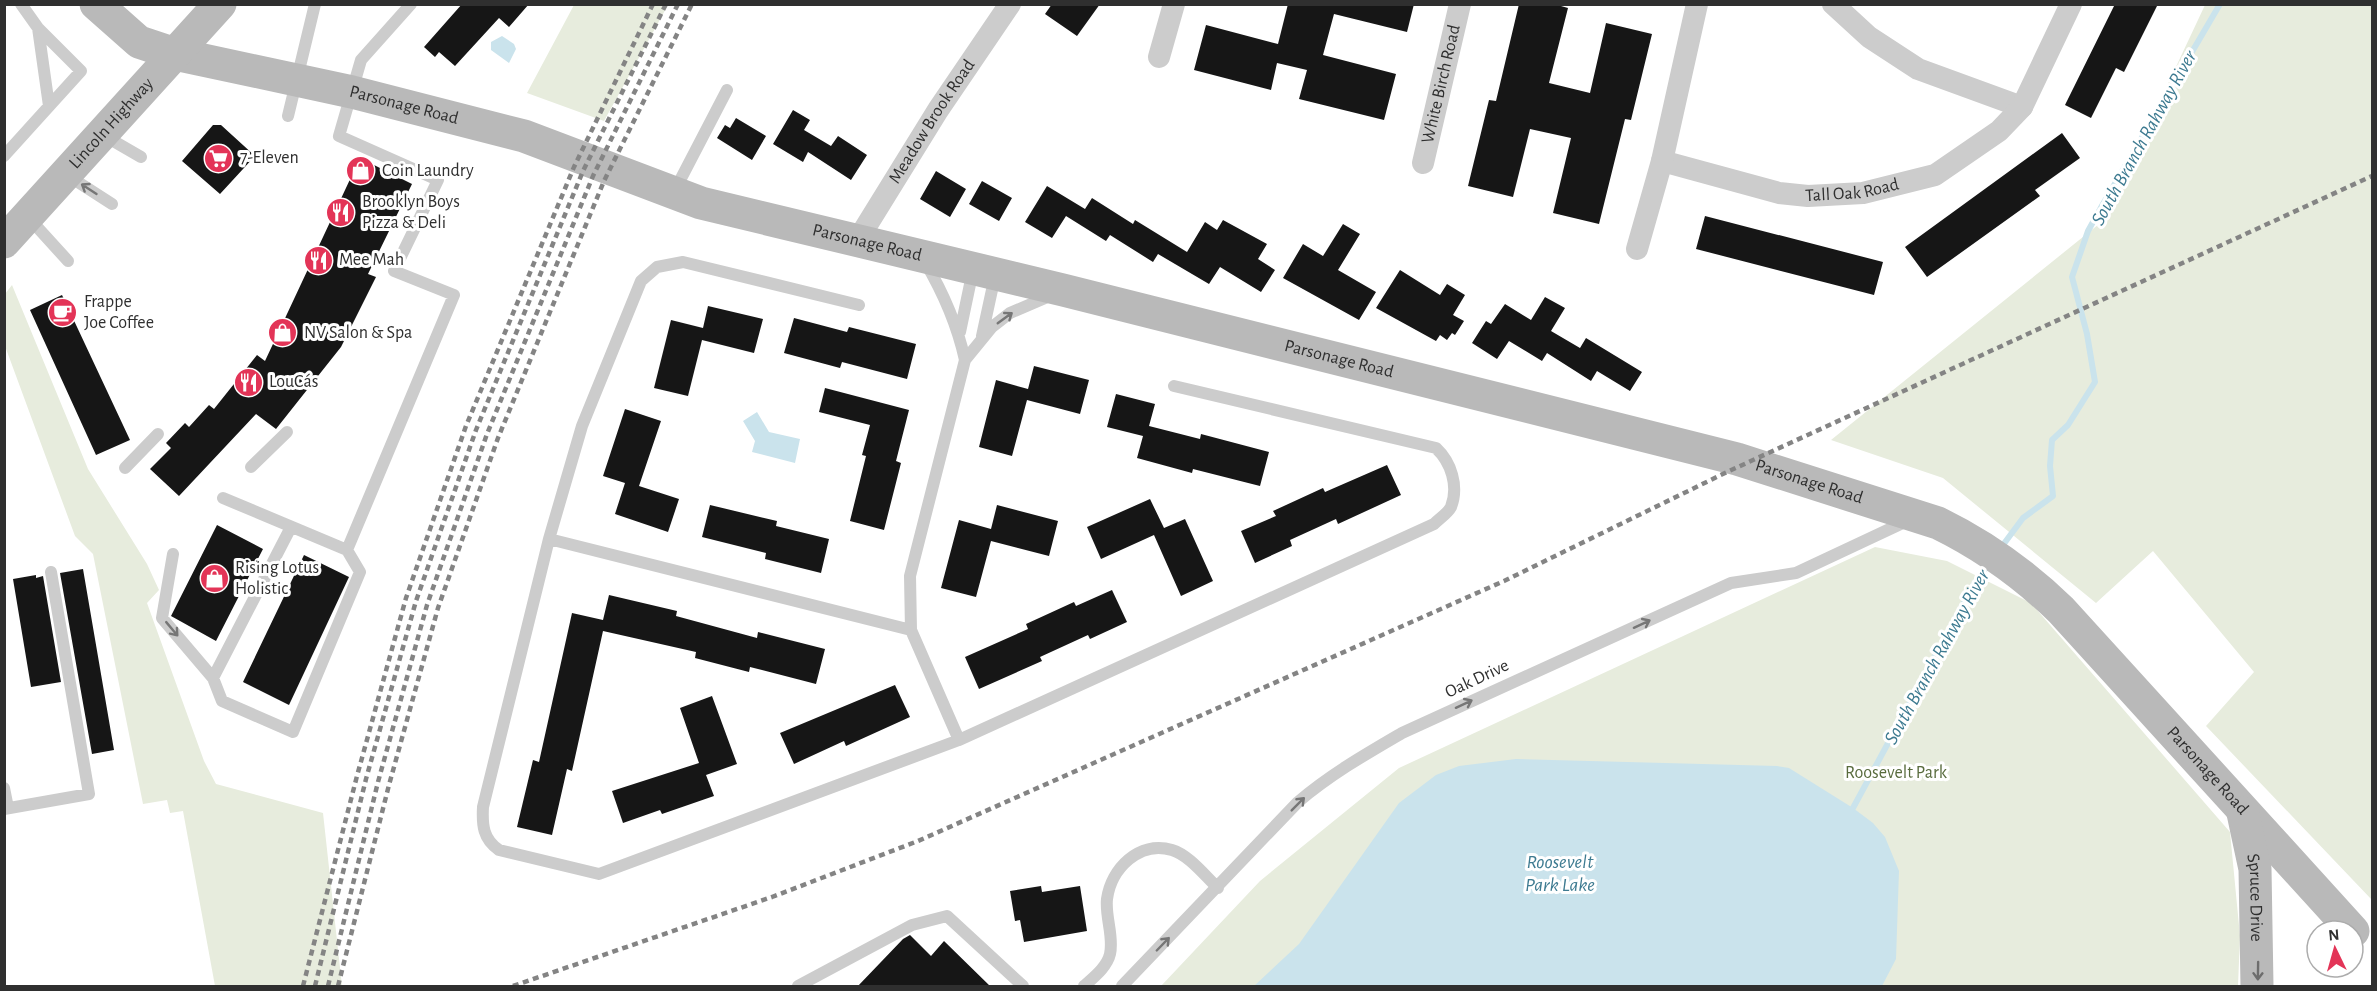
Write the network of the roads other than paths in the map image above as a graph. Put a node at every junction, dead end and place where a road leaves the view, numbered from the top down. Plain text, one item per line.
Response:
1 (21, 4) edge
2 (96, 4) edge
3 (220, 4) edge
4 (315, 4) edge
5 (411, 4) edge
6 (1010, 4) edge
7 (1174, 4) edge
8 (1460, 4) edge
9 (1697, 4) edge
10 (1833, 4) edge
11 (2071, 4) edge
12 (38, 28) junction
13 (175, 54) junction
14 (1159, 57) dead end
15 (297, 79) junction
16 (727, 90) dead end
17 (352, 92) junction
18 (49, 106) junction
19 (2022, 107) junction
20 (288, 116) dead end
21 (102, 135) junction
22 (4, 156) edge
23 (141, 157) dead end
24 (1662, 161) junction
25 (1423, 163) dead end
26 (66, 174) junction
27 (673, 194) junction
28 (112, 204) dead end
29 (28, 216) junction
30 (857, 241) junction
31 (4, 242) edge
32 (1637, 249) dead end
33 (921, 256) junction
34 (68, 261) dead end
35 (984, 271) junction
36 (1063, 290) junction
37 (859, 305) dead end
38 (959, 335) junction
39 (982, 340) junction
40 (965, 360) junction
41 (1174, 386) dead end
42 (287, 432) dead end
43 (158, 434) dead end
44 (251, 467) dead end
45 (125, 468) dead end
46 (223, 498) dead end
47 (1918, 516) junction
48 (291, 527) junction
49 (549, 539) junction
50 (348, 550) junction
51 (173, 554) dead end
52 (51, 572) dead end
53 (911, 630) junction
54 (213, 678) junction
55 (959, 740) junction
56 (4, 789) edge
57 (6, 808) edge
58 (2242, 809) junction
59 (1218, 888) junction
60 (2342, 919) edge
61 (798, 987) edge
62 (1023, 987) edge
63 (1084, 987) edge
64 (1122, 987) edge
65 (2257, 987) edge

1 - 12 lane
2 - 13 street, Parsonage Road
3 - 13 street, Lincoln Highway
4 - 15 lane
5 - 17 lane
6 - 30 street, Meadow Brook Road
7 - 14 street
8 - 25 street, White Birch Road
9 - 24 street
10 - 19 street
11 - 19 street, Tall Oak Road
12 - 18 lane
12 - 18 lane
13 - 15 street, Parsonage Road
13 - 21 street, Lincoln Highway
15 - 17 street, Parsonage Road
15 - 20 lane
16 - 27 lane
17 - 27 street, Parsonage Road
17 - 50 lane
18 - 22 lane
19 - 24 street, Tall Oak Road
21 - 23 lane
21 - 26 street, Lincoln Highway
24 - 32 street
28 -> 26 lane
26 - 29 street, Lincoln Highway
27 - 30 street, Parsonage Road
29 - 31 street, Lincoln Highway
29 - 34 lane
30 - 33 street, Parsonage Road
33 - 35 street, Parsonage Road
33 - 38 lane
35 - 36 street, Parsonage Road
35 - 38 lane
35 - 39 lane
39 -> 36 lane
36 - 47 street, Parsonage Road
37 - 49 lane
38 - 40 lane
39 - 40 lane
40 - 53 lane
41 - 55 lane
42 - 44 lane
43 - 45 lane
46 - 48 lane
47 - 58 street, Parsonage Road
59 -> 47 lane, Oak Drive
48 - 50 lane
48 - 54 lane
49 - 53 lane
49 - 55 lane
50 - 54 lane
51 -> 54 lane
52 - 57 lane
53 - 55 lane
56 - 57 lane
58 - 60 street, Parsonage Road
58 -> 65 street, Spruce Drive
59 - 63 lane
64 -> 59 lane, Oak Drive
61 - 62 lane

